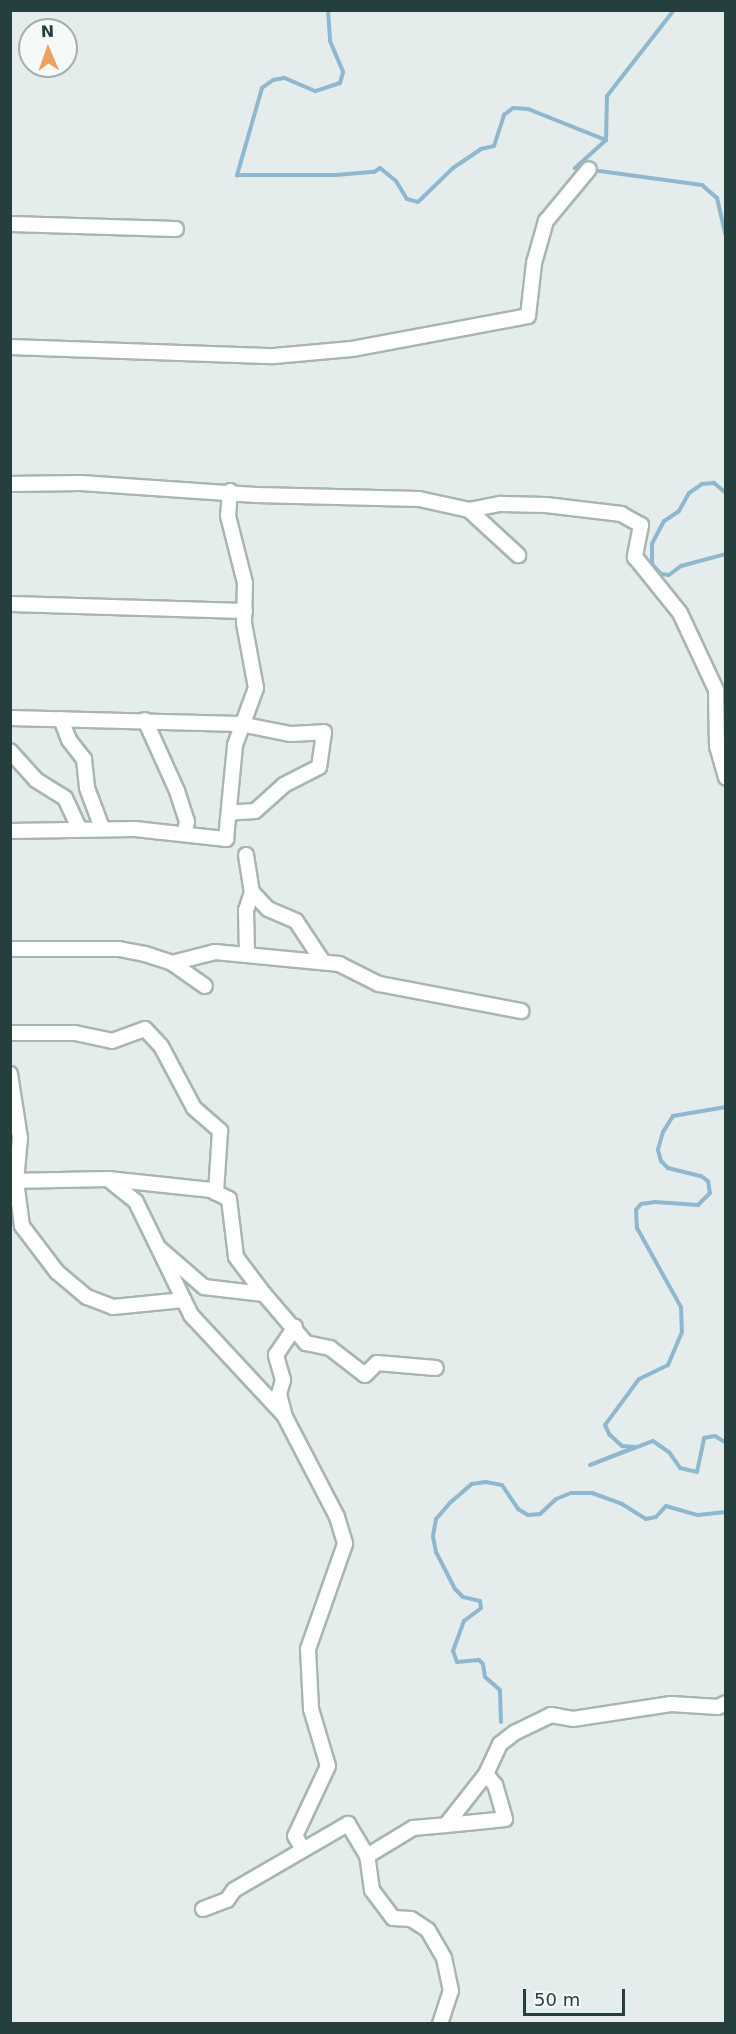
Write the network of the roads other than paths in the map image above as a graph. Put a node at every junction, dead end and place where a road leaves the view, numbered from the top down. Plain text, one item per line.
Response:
1 (589, 169) dead end
2 (10, 224) edge
3 (176, 230) dead end
4 (10, 347) edge
5 (10, 484) edge
6 (230, 490) junction
7 (469, 510) junction
8 (518, 555) dead end
9 (10, 604) edge
10 (245, 611) junction
11 (10, 718) edge
12 (61, 719) junction
13 (145, 720) junction
14 (240, 724) junction
15 (10, 751) edge
16 (726, 778) edge
17 (230, 813) junction
18 (80, 828) junction
19 (102, 828) junction
20 (10, 831) edge
21 (185, 832) junction
22 (246, 855) dead end
23 (252, 892) junction
24 (10, 949) edge
25 (246, 954) junction
26 (323, 962) junction
27 (172, 963) junction
28 (204, 986) dead end
29 (521, 1011) dead end
30 (10, 1033) edge
31 (10, 1074) edge
32 (108, 1179) junction
33 (13, 1181) edge
34 (216, 1193) junction
35 (159, 1248) junction
36 (264, 1294) junction
37 (184, 1300) junction
38 (295, 1327) junction
39 (436, 1368) dead end
40 (284, 1415) junction
41 (726, 1703) edge
42 (486, 1774) junction
43 (446, 1825) junction
44 (303, 1848) junction
45 (367, 1856) junction
46 (203, 1910) dead end
47 (440, 2024) edge

1 - 4 street
2 - 3 street
5 - 6 street
6 - 7 street
6 - 10 street
7 - 8 street
7 - 16 street
9 - 10 street
10 - 14 street
11 - 12 street
12 - 13 street
12 - 19 street
13 - 14 street
13 - 21 street
14 - 17 street
14 - 17 street
15 - 18 street
17 - 21 street
18 - 19 street
18 - 20 street
19 - 21 street
22 - 23 street
23 - 25 street
23 - 26 street
24 - 27 street
25 - 26 street
25 - 27 street
26 - 29 street
27 - 28 street
30 - 34 street
31 - 33 street
32 - 33 street
32 - 34 street
32 - 35 street
33 - 37 street
34 - 36 street
35 - 36 street
35 - 37 street
36 - 38 street
37 - 40 street
38 - 39 street
38 - 40 street
40 - 44 street
41 - 42 street
42 - 43 street
42 - 43 street
43 - 45 street
44 - 45 street
44 - 46 street
45 - 47 street

